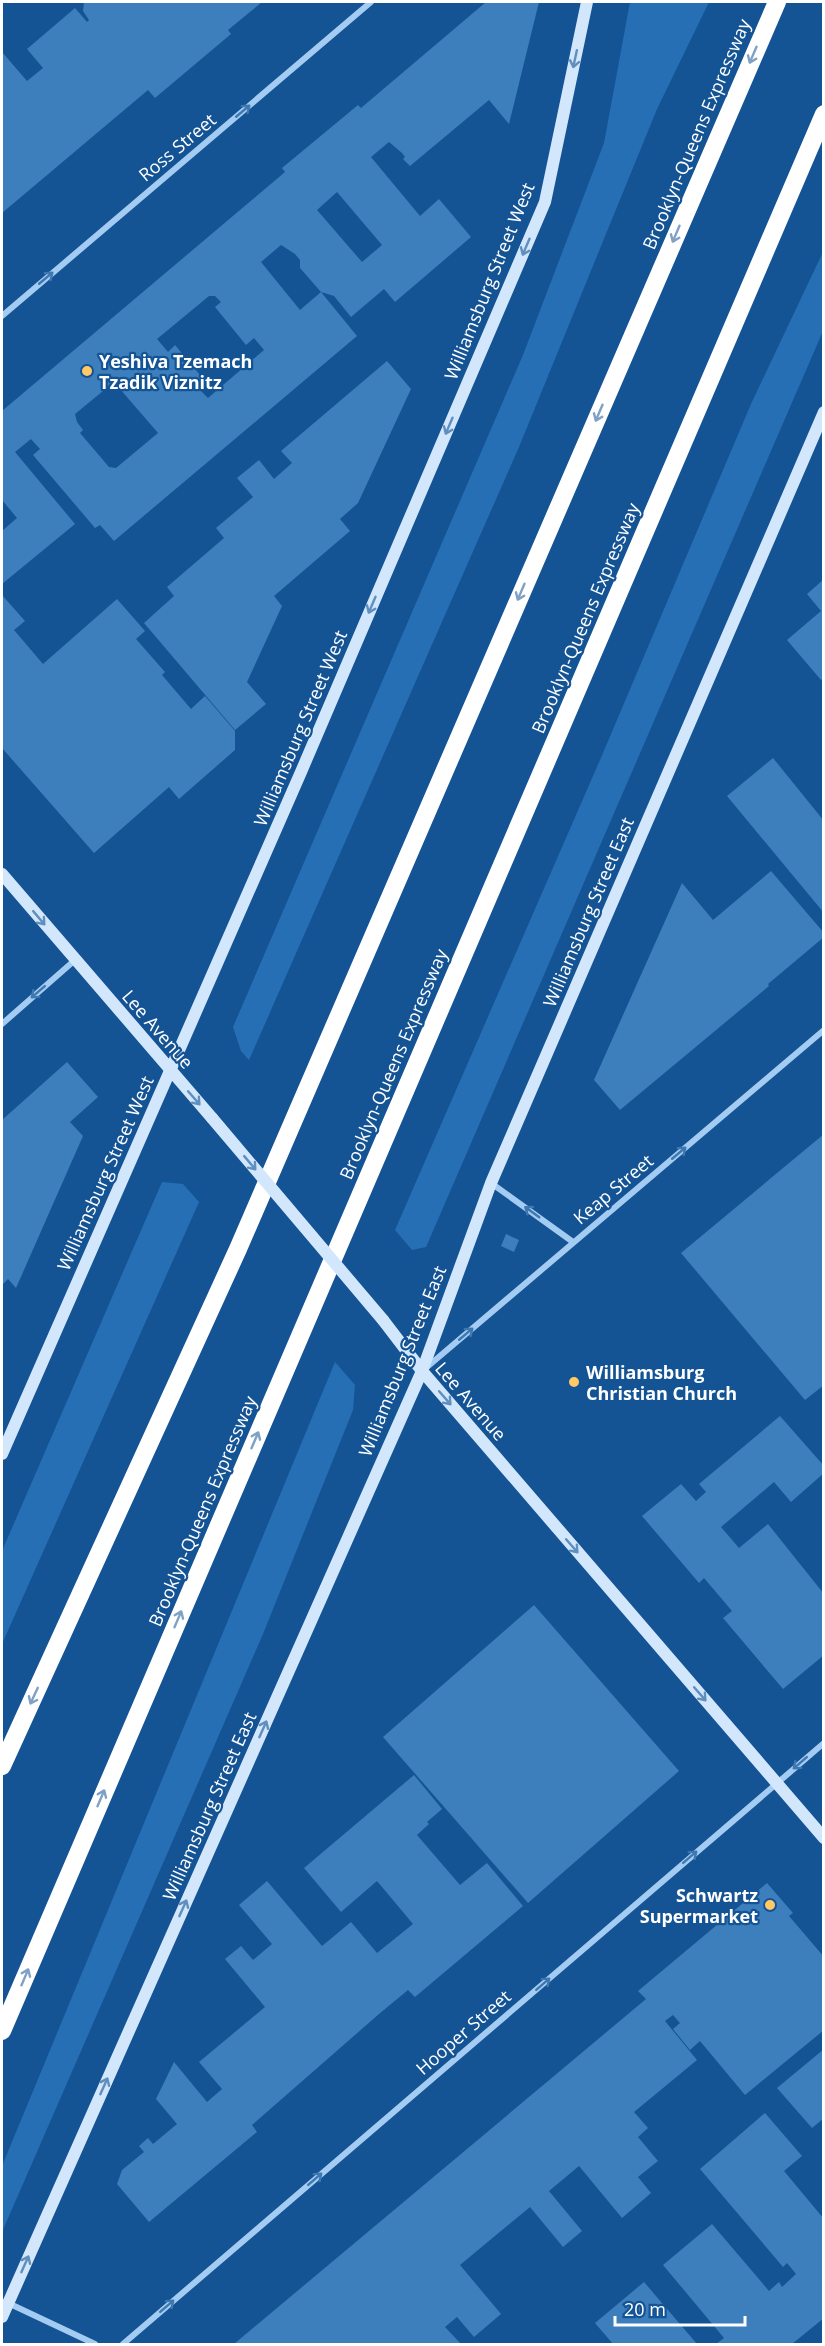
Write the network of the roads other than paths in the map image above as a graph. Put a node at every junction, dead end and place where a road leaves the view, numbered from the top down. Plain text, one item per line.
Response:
1 (371, 2) edge
2 (587, 2) edge
3 (777, 2) edge
4 (824, 114) edge
5 (2, 316) edge
6 (824, 412) edge
7 (2, 874) edge
8 (75, 960) junction
9 (2, 1024) edge
10 (824, 1030) edge
11 (170, 1070) junction
12 (491, 1183) junction
13 (573, 1242) junction
14 (422, 1371) junction
15 (2, 1454) edge
16 (824, 1743) edge
17 (2, 1766) edge
18 (777, 1783) junction
19 (824, 1838) edge
20 (2, 2031) edge
21 (8, 2303) junction
22 (2, 2318) edge
23 (95, 2344) edge
24 (123, 2344) edge

5 -> 1 street, Ross Street
2 -> 11 main road, Williamsburg Street West
3 -> 17 highway, Brooklyn-Queens Expressway
20 -> 4 highway, Brooklyn-Queens Expressway
6 - 12 main road, Williamsburg Street East
7 -> 8 main road, Lee Avenue
8 -> 9 street
8 - 11 main road, Lee Avenue
13 -> 10 street, Keap Street
11 -> 14 main road, Lee Avenue, bridge
11 - 15 main road, Williamsburg Street West
13 -> 12 street
12 - 14 main road, Williamsburg Street East
14 -> 13 street, Keap Street
14 -> 18 main road, Lee Avenue
21 -> 14 main road, Williamsburg Street East
16 -> 18 street, Hooper Street
18 - 19 main road, Lee Avenue
24 -> 18 street, Hooper Street
21 - 22 main road, Williamsburg Street East
21 - 23 street

